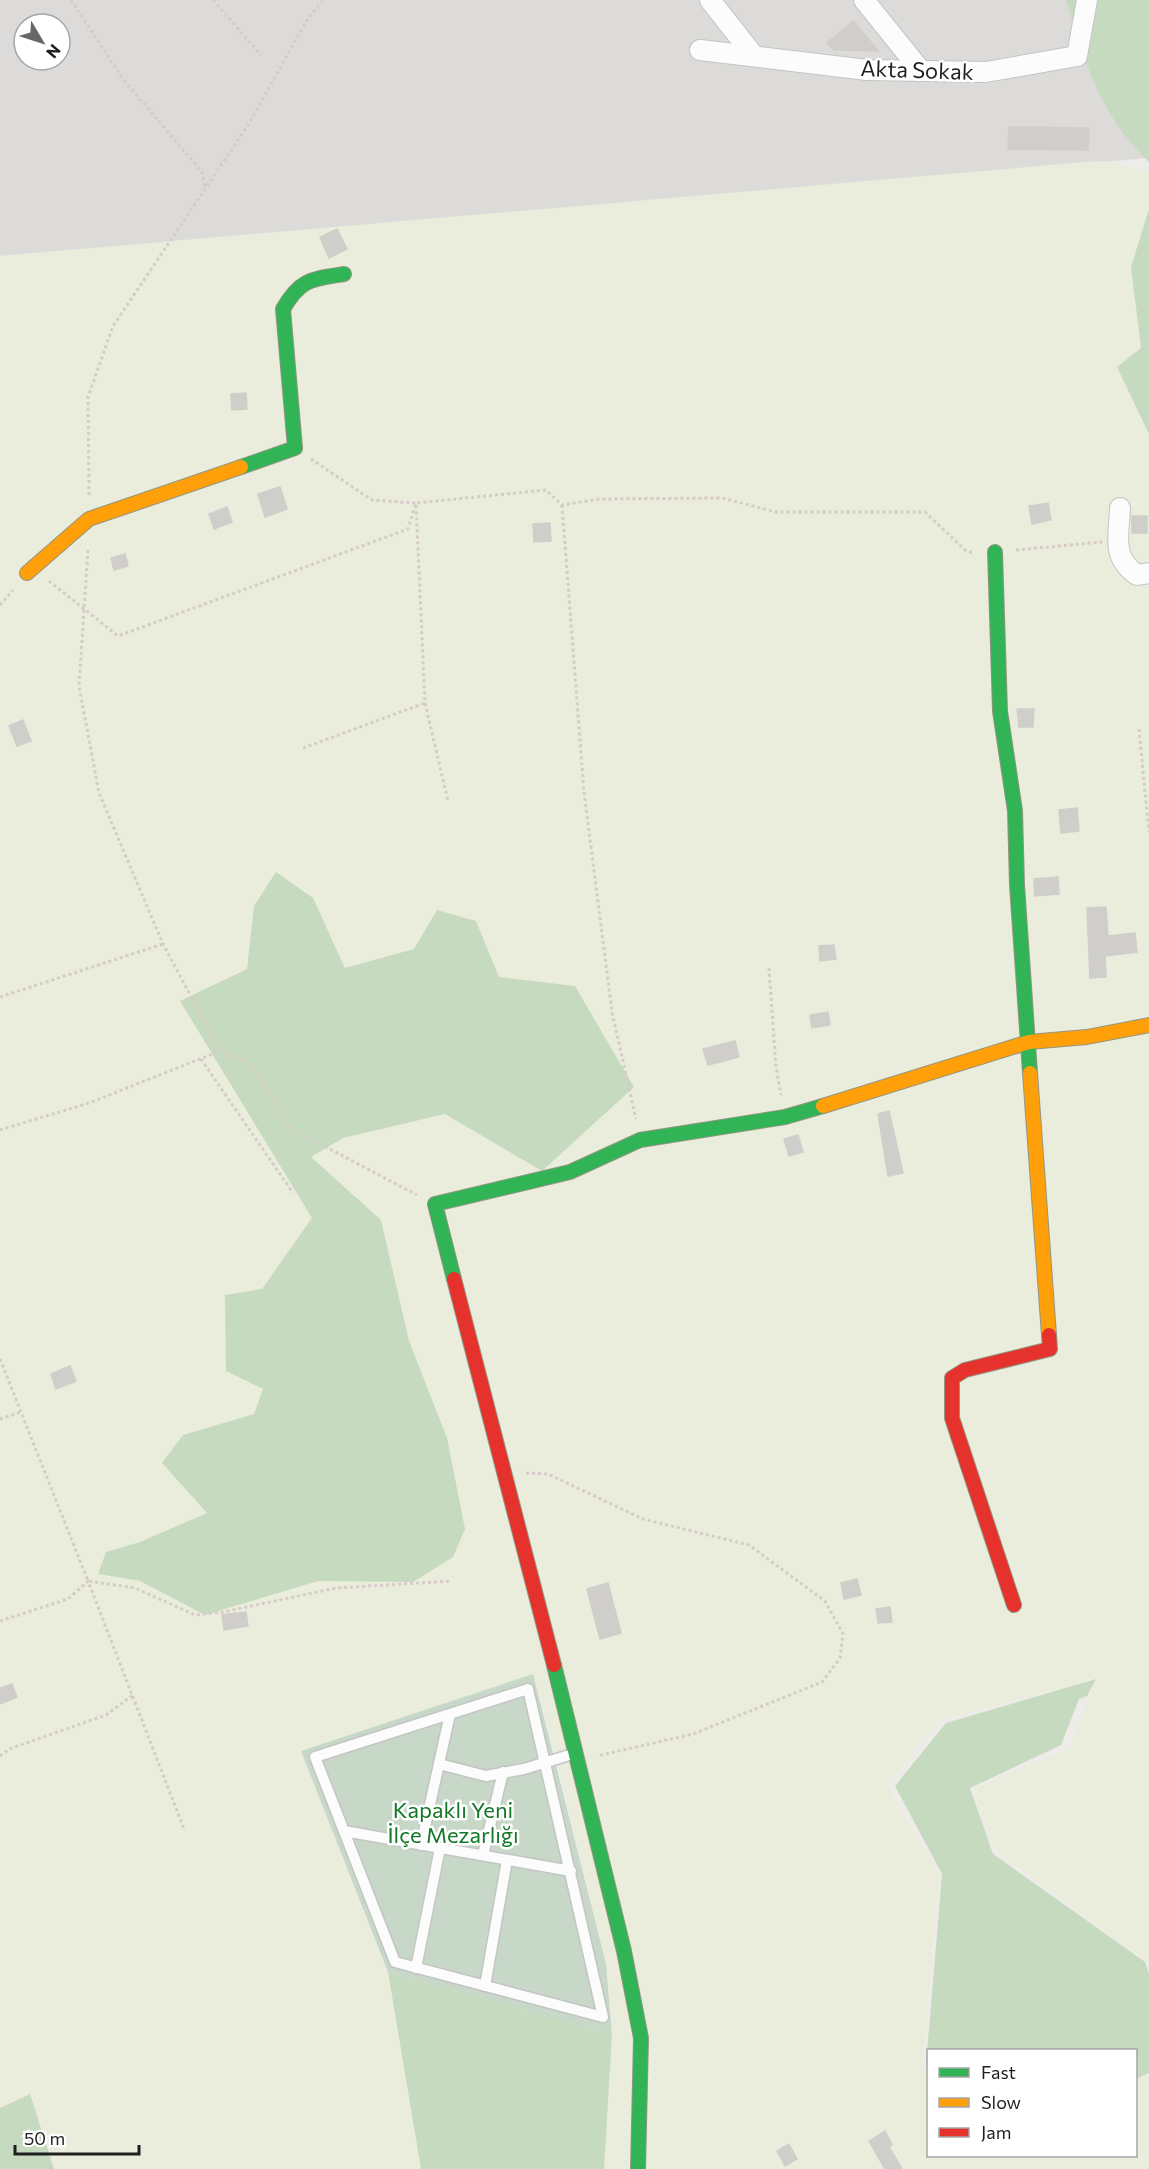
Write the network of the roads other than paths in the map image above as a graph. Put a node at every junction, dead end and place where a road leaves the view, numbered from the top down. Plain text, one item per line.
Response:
1 (710, 0) edge
2 (864, 0) edge
3 (1087, 0) edge
4 (700, 50) dead end
5 (754, 56) junction
6 (921, 71) junction
7 (344, 274) dead end
8 (1120, 508) dead end
9 (995, 552) road end
10 (27, 573) road end
11 (1149, 573) edge
12 (1149, 1025) edge
13 (1029, 1042) junction
14 (1014, 1605) dead end
15 (450, 1714) junction
16 (577, 1757) junction
17 (545, 1761) junction
18 (439, 1764) junction
19 (503, 1772) junction
20 (344, 1831) junction
21 (421, 1845) junction
22 (440, 1848) junction
23 (483, 1856) junction
24 (507, 1860) junction
25 (572, 1871) junction
26 (416, 1968) junction
27 (485, 1986) junction
28 (638, 2169) edge

1 - 5 street
2 - 6 street
3 - 6 street, Akta Sokak
4 - 5 street, Akta Sokak
5 - 6 street, Akta Sokak
7 - 10 street
8 - 11 street
9 - 13 street
12 - 13 street
13 - 14 street
13 - 16 street
15 - 17 lane
15 - 18 lane
15 - 20 lane
16 - 17 lane
16 - 28 street
17 - 19 lane
17 - 25 lane
18 - 19 lane
18 - 21 lane
19 - 23 lane
20 - 21 lane
20 - 26 lane
21 - 22 lane
22 - 23 lane
22 - 26 lane
23 - 24 lane
24 - 25 lane
24 - 27 lane
25 - 27 lane
26 - 27 lane

